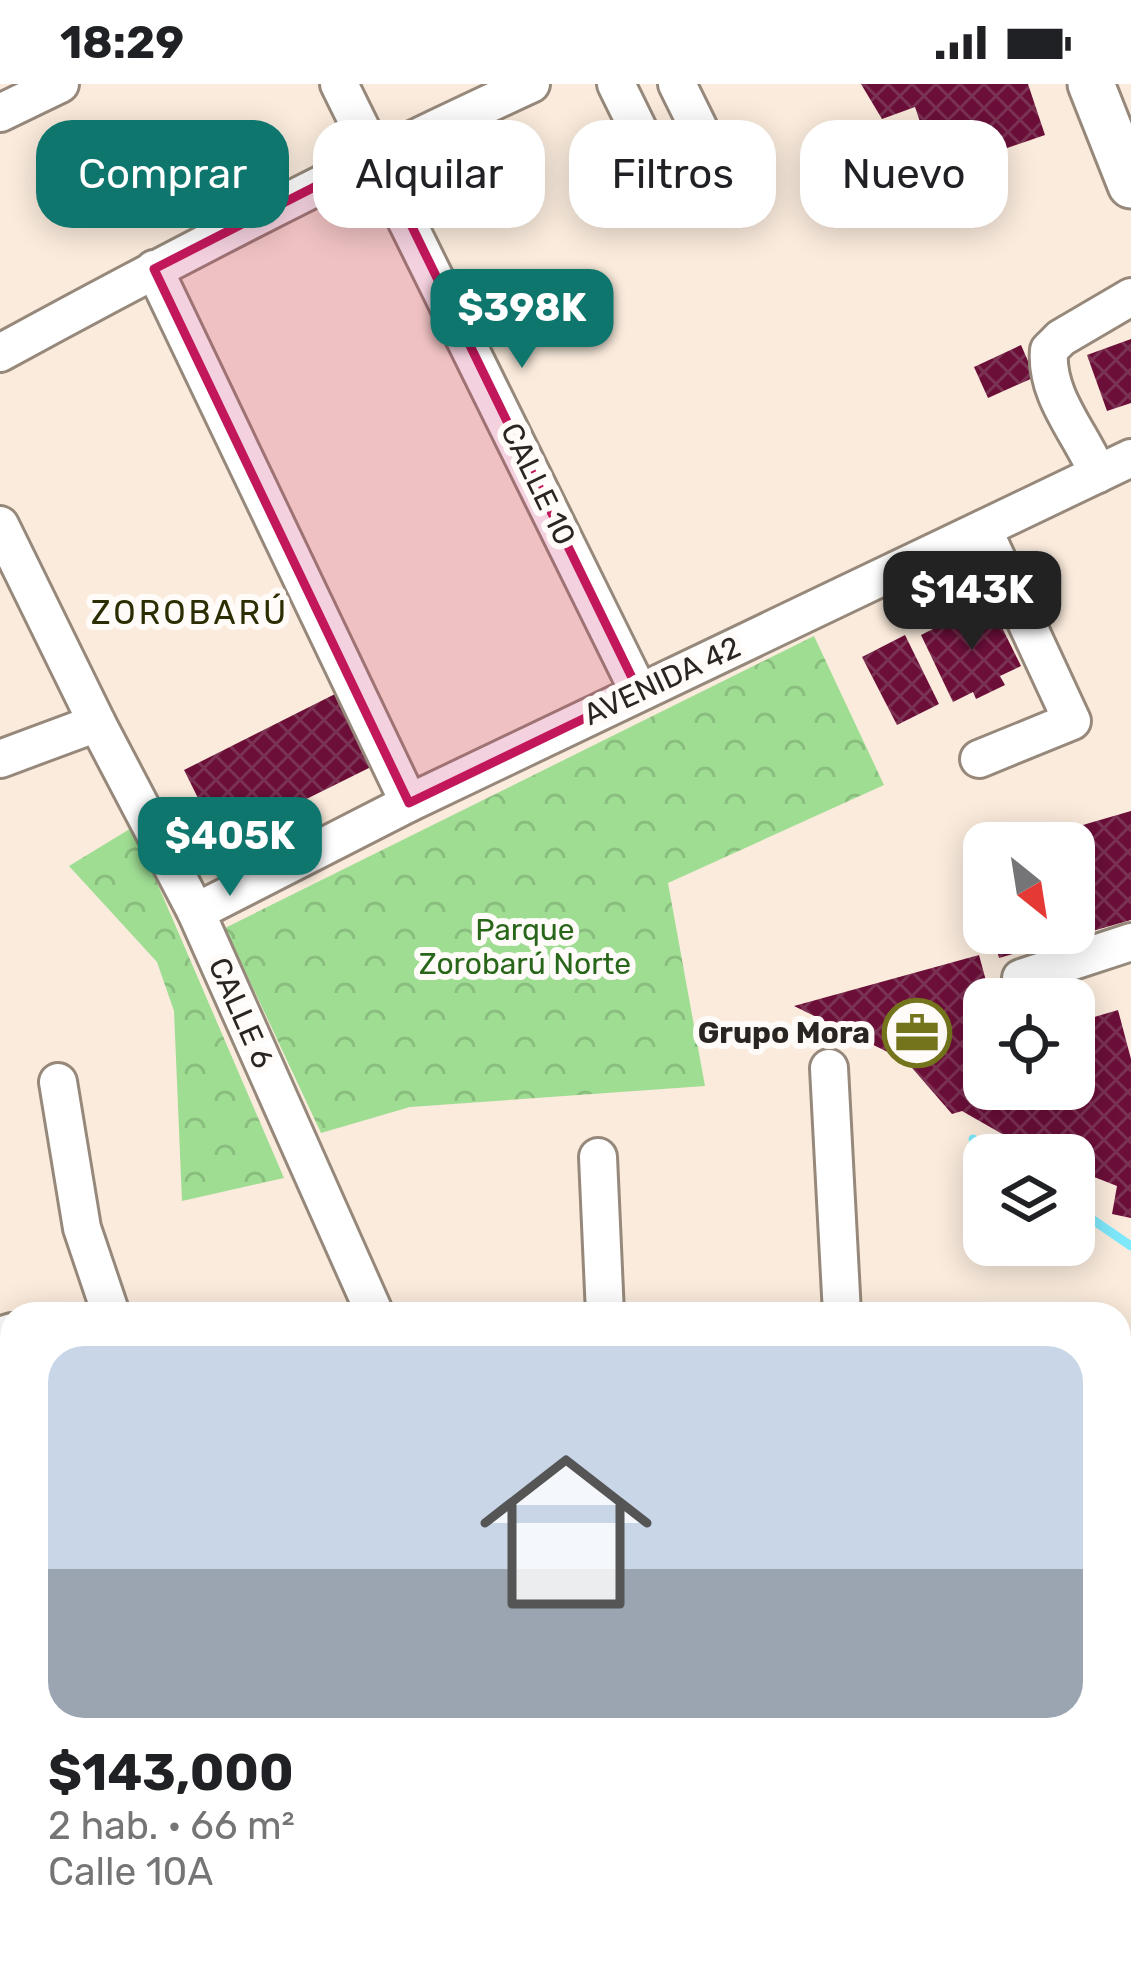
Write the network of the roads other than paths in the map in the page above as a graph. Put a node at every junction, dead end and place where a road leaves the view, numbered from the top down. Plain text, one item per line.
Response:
1 (59, 84) edge
2 (339, 84) edge
3 (531, 84) edge
4 (616, 84) edge
5 (676, 84) edge
6 (1101, 87) edge
7 (0, 112) edge
8 (359, 120) edge
9 (452, 120) edge
10 (1131, 185) edge
11 (313, 187) edge
12 (413, 228) edge
13 (154, 269) junction
14 (1131, 297) edge
15 (0, 353) edge
16 (1131, 458) edge
17 (1098, 474) junction
18 (0, 525) edge
19 (983, 530) junction
20 (639, 692) junction
21 (97, 722) junction
22 (0, 759) edge
23 (979, 759) dead end
24 (409, 802) junction
25 (196, 912) junction
26 (1131, 942) edge
27 (1022, 978) dead end
28 (829, 1068) dead end
29 (58, 1082) dead end
30 (598, 1157) dead end
31 (97, 1302) edge
32 (369, 1302) edge
33 (604, 1302) edge
34 (841, 1302) edge

1 - 7 street
2 - 8 street, CALLE 10
3 - 9 street
4 - 5 street
6 - 10 main road
11 - 13 street
12 - 20 street, CALLE 10
13 - 15 street
13 - 24 street
14 - 17 street
16 - 17 street, AVENIDA 42
17 - 19 street, AVENIDA 42
18 - 21 street, CALLE 6
19 - 20 street, AVENIDA 42
19 - 23 street
20 - 24 street, AVENIDA 42
21 - 22 street
21 - 25 street, CALLE 6
24 - 25 street, AVENIDA 42
25 - 32 street, CALLE 6
26 - 27 street
28 - 34 street
29 - 31 street
30 - 33 street

